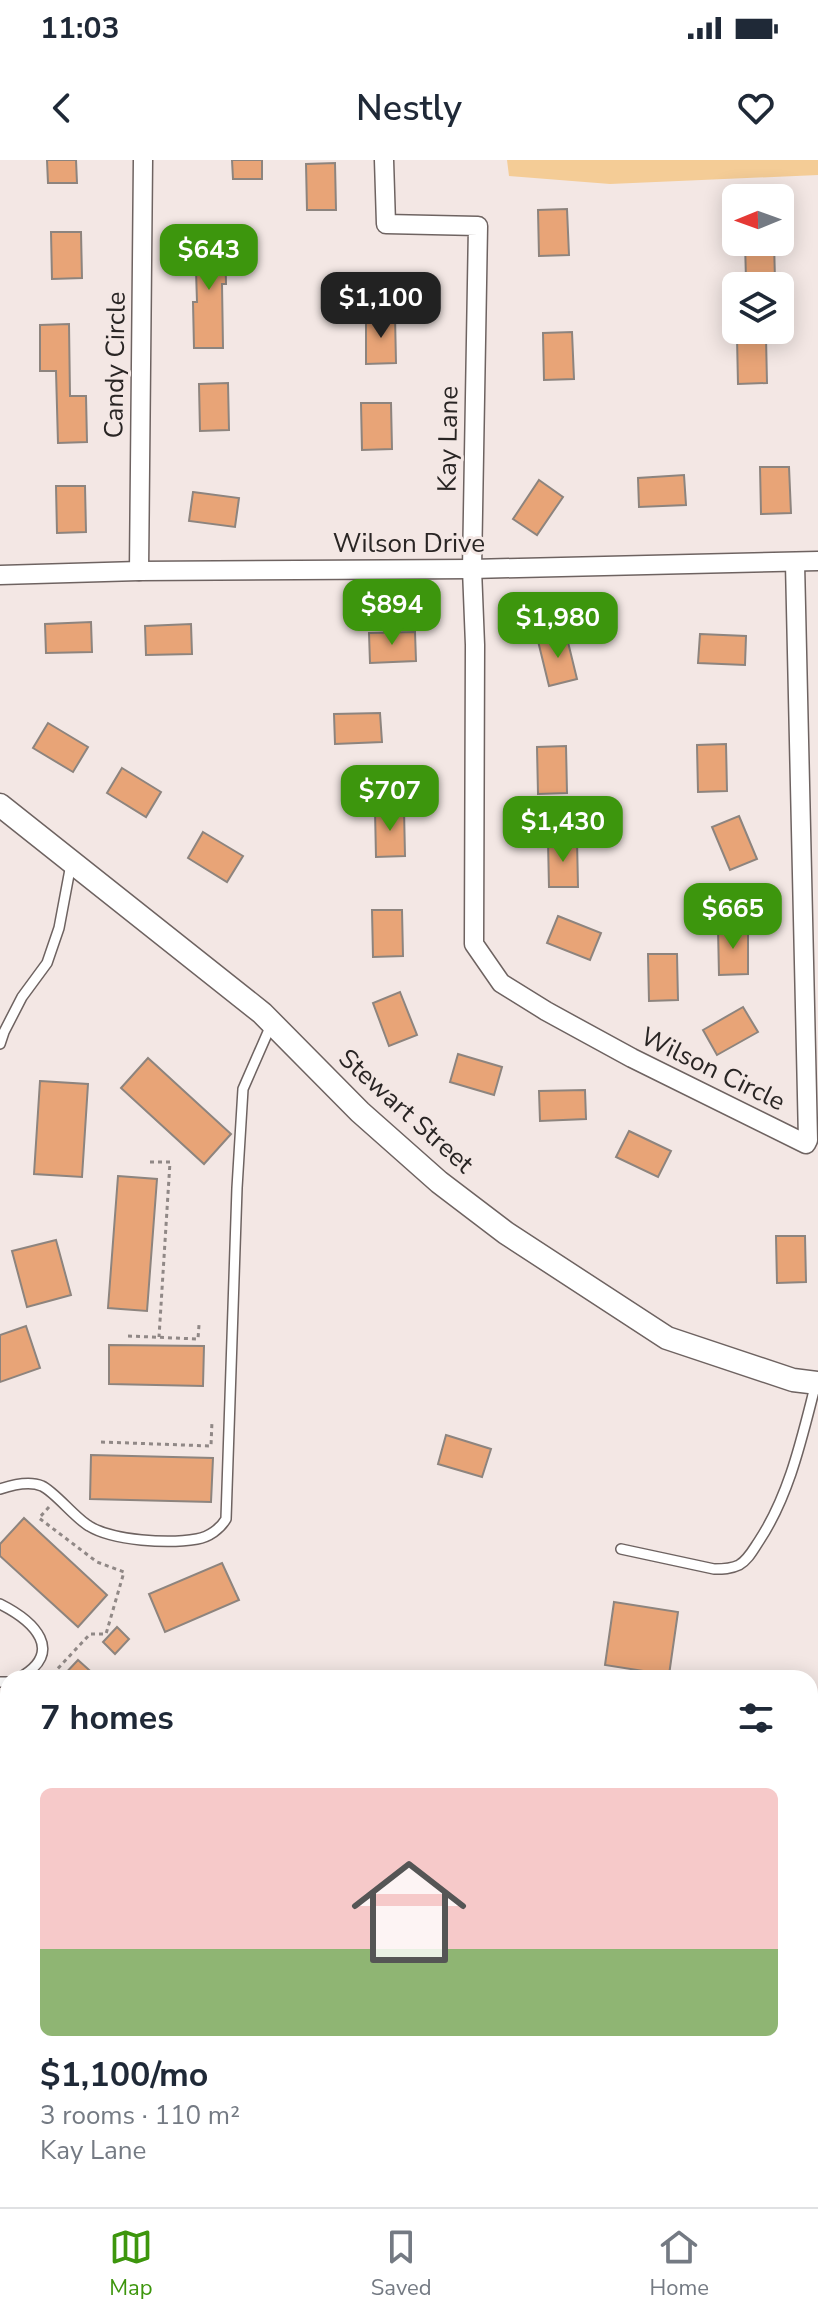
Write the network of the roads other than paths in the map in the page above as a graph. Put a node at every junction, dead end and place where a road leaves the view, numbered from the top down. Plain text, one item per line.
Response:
1 (143, 160) edge
2 (384, 160) edge
3 (818, 561) edge
4 (795, 563) junction
5 (472, 569) junction
6 (139, 571) junction
7 (0, 575) edge
8 (0, 805) edge
9 (71, 864) junction
10 (271, 1023) junction
11 (0, 1044) edge
12 (817, 1383) edge
13 (0, 1489) edge
14 (621, 1549) dead end
15 (0, 1604) edge
16 (29, 1670) edge

1 - 6 street, Candy Circle
2 - 5 street, Kay Lane
3 - 4 street, Wilson Drive
4 - 5 street, Wilson Drive
4 - 5 street, Wilson Circle
5 - 6 street, Wilson Drive
6 - 7 street, Wilson Drive
8 - 9 street, Stewart Street
9 - 10 street, Stewart Street
9 - 11 lane
10 - 12 street, Stewart Street
10 - 13 lane
12 - 14 lane
15 - 16 lane

